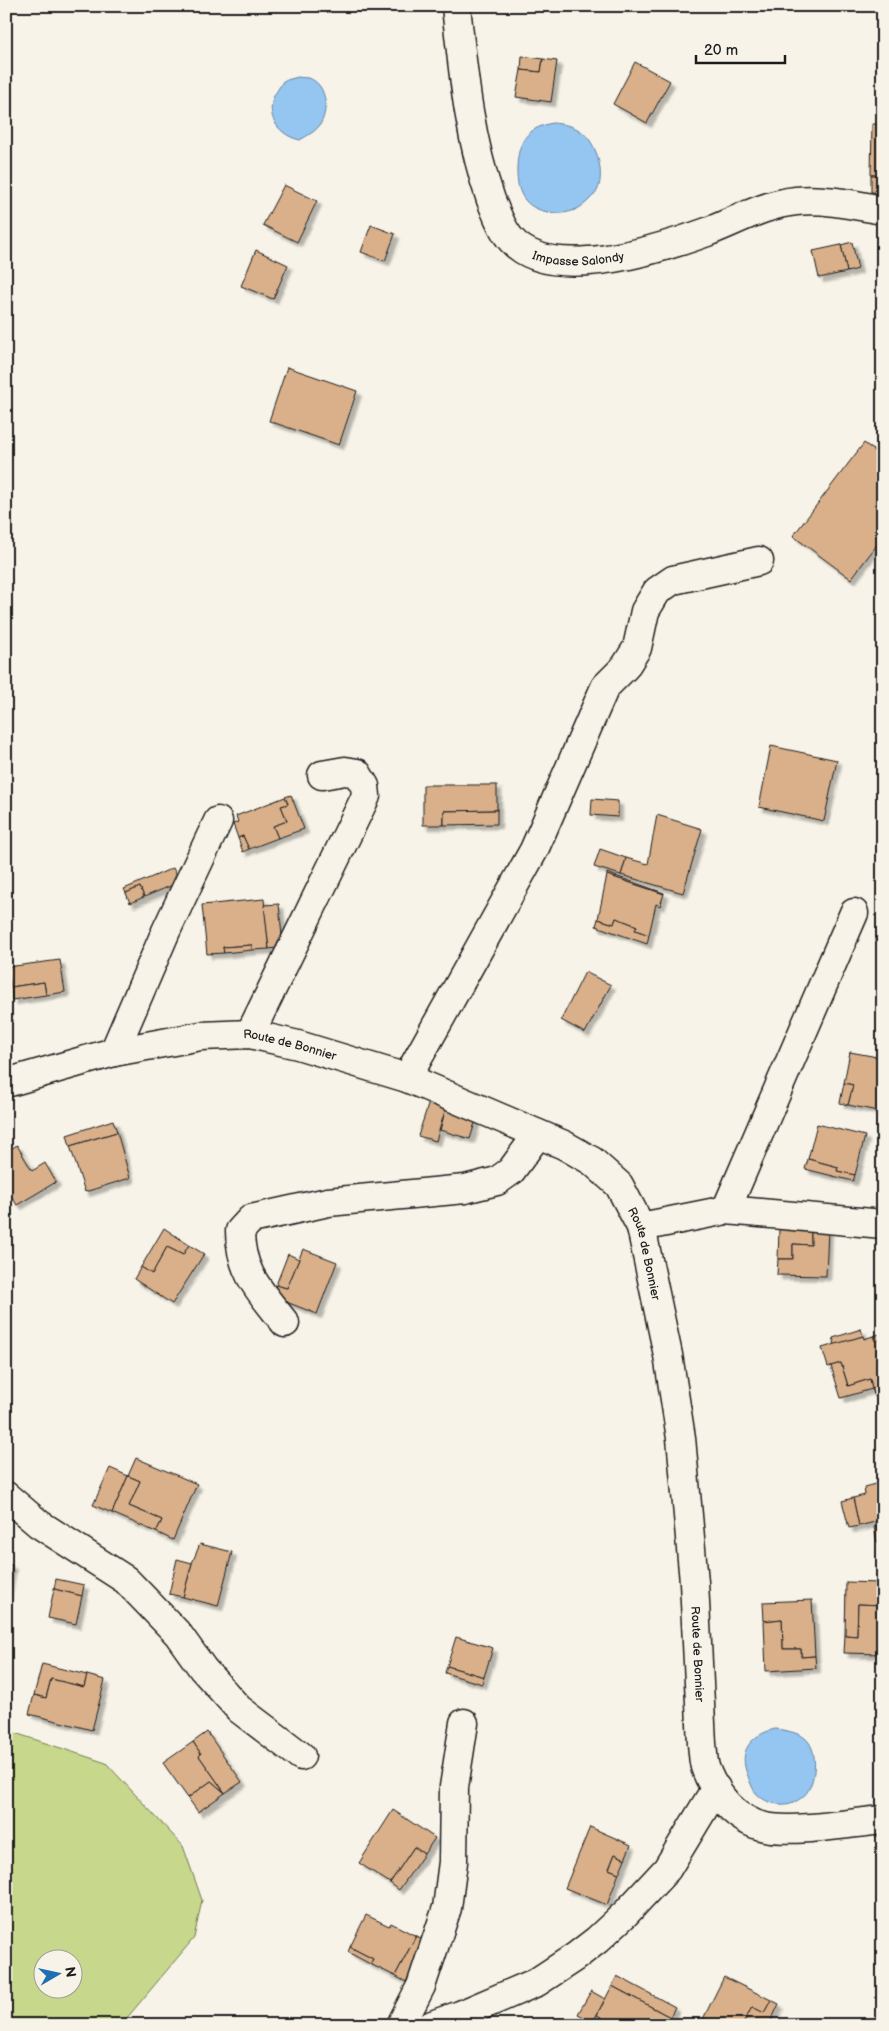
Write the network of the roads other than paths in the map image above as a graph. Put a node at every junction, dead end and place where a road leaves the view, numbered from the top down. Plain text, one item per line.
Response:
1 (456, 6) edge
2 (883, 210) edge
3 (759, 561) dead end
4 (322, 775) dead end
5 (218, 821) dead end
6 (854, 913) dead end
7 (250, 1034) junction
8 (114, 1052) junction
9 (408, 1078) junction
10 (6, 1082) edge
11 (538, 1134) junction
12 (726, 1210) junction
13 (883, 1224) edge
14 (641, 1227) junction
15 (284, 1323) dead end
16 (6, 1496) edge
17 (464, 1723) dead end
18 (301, 1756) dead end
19 (716, 1788) junction
20 (883, 1820) edge
21 (401, 2025) edge
22 (432, 2025) edge

1 - 2 street, Impasse Salondy
3 - 9 street
4 - 7 street
5 - 8 street
6 - 12 street
7 - 8 street, Route de Bonnier
7 - 9 street, Route de Bonnier
8 - 10 street, Route de Bonnier
9 - 11 street, Route de Bonnier
11 - 14 street, Route de Bonnier
11 - 15 street
12 - 13 street
12 - 14 street
14 - 19 street, Route de Bonnier
16 - 18 street
17 - 21 street
19 - 20 street, Route de Bonnier
19 - 22 street

